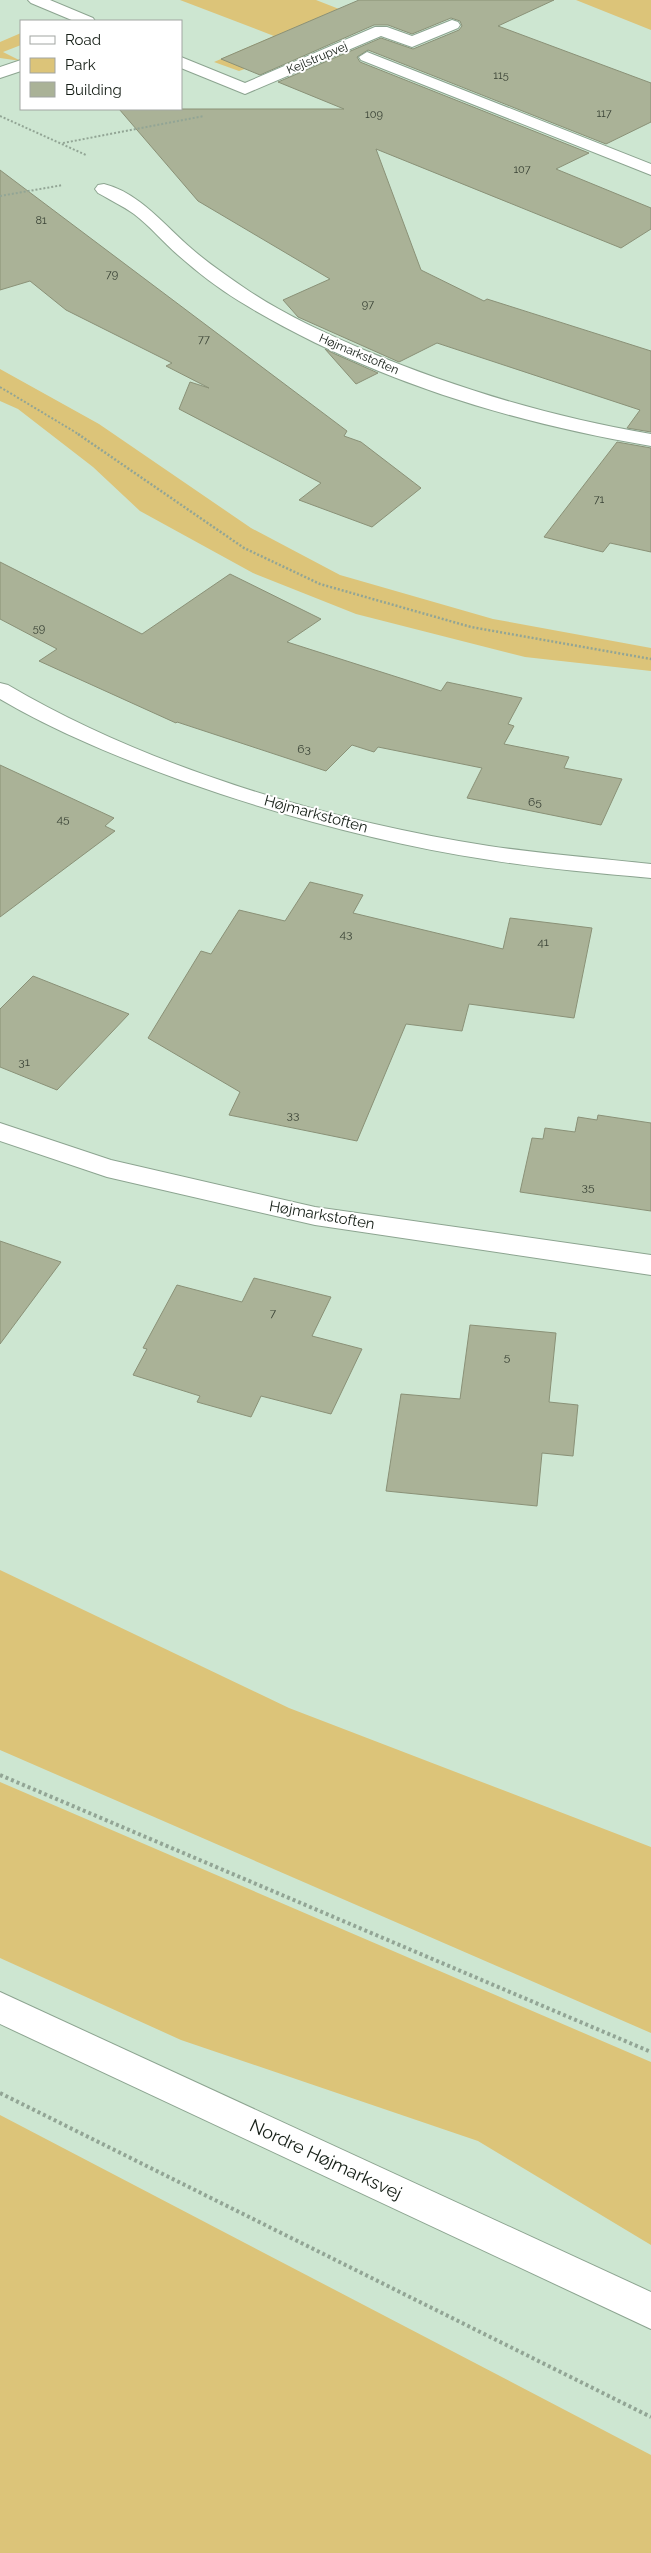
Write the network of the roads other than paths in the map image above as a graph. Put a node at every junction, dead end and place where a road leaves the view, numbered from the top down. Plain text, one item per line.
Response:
1 (36, 0) edge
2 (85, 20) edge
3 (452, 25) dead end
4 (367, 57) dead end
5 (182, 62) edge
6 (20, 65) edge
7 (0, 73) edge
8 (651, 170) edge
9 (104, 190) road end
10 (651, 440) edge
11 (0, 690) edge
12 (651, 871) edge
13 (0, 1132) edge
14 (651, 1265) edge
15 (0, 2007) edge
16 (651, 2310) edge

1 - 2 street
3 - 5 street, Kejlstrupvej
4 - 8 street
6 - 7 street
9 - 10 street, Højmarkstoften
11 - 12 street, Højmarkstoften
13 - 14 street, Højmarkstoften
15 - 16 street, Nordre Højmarksvej

